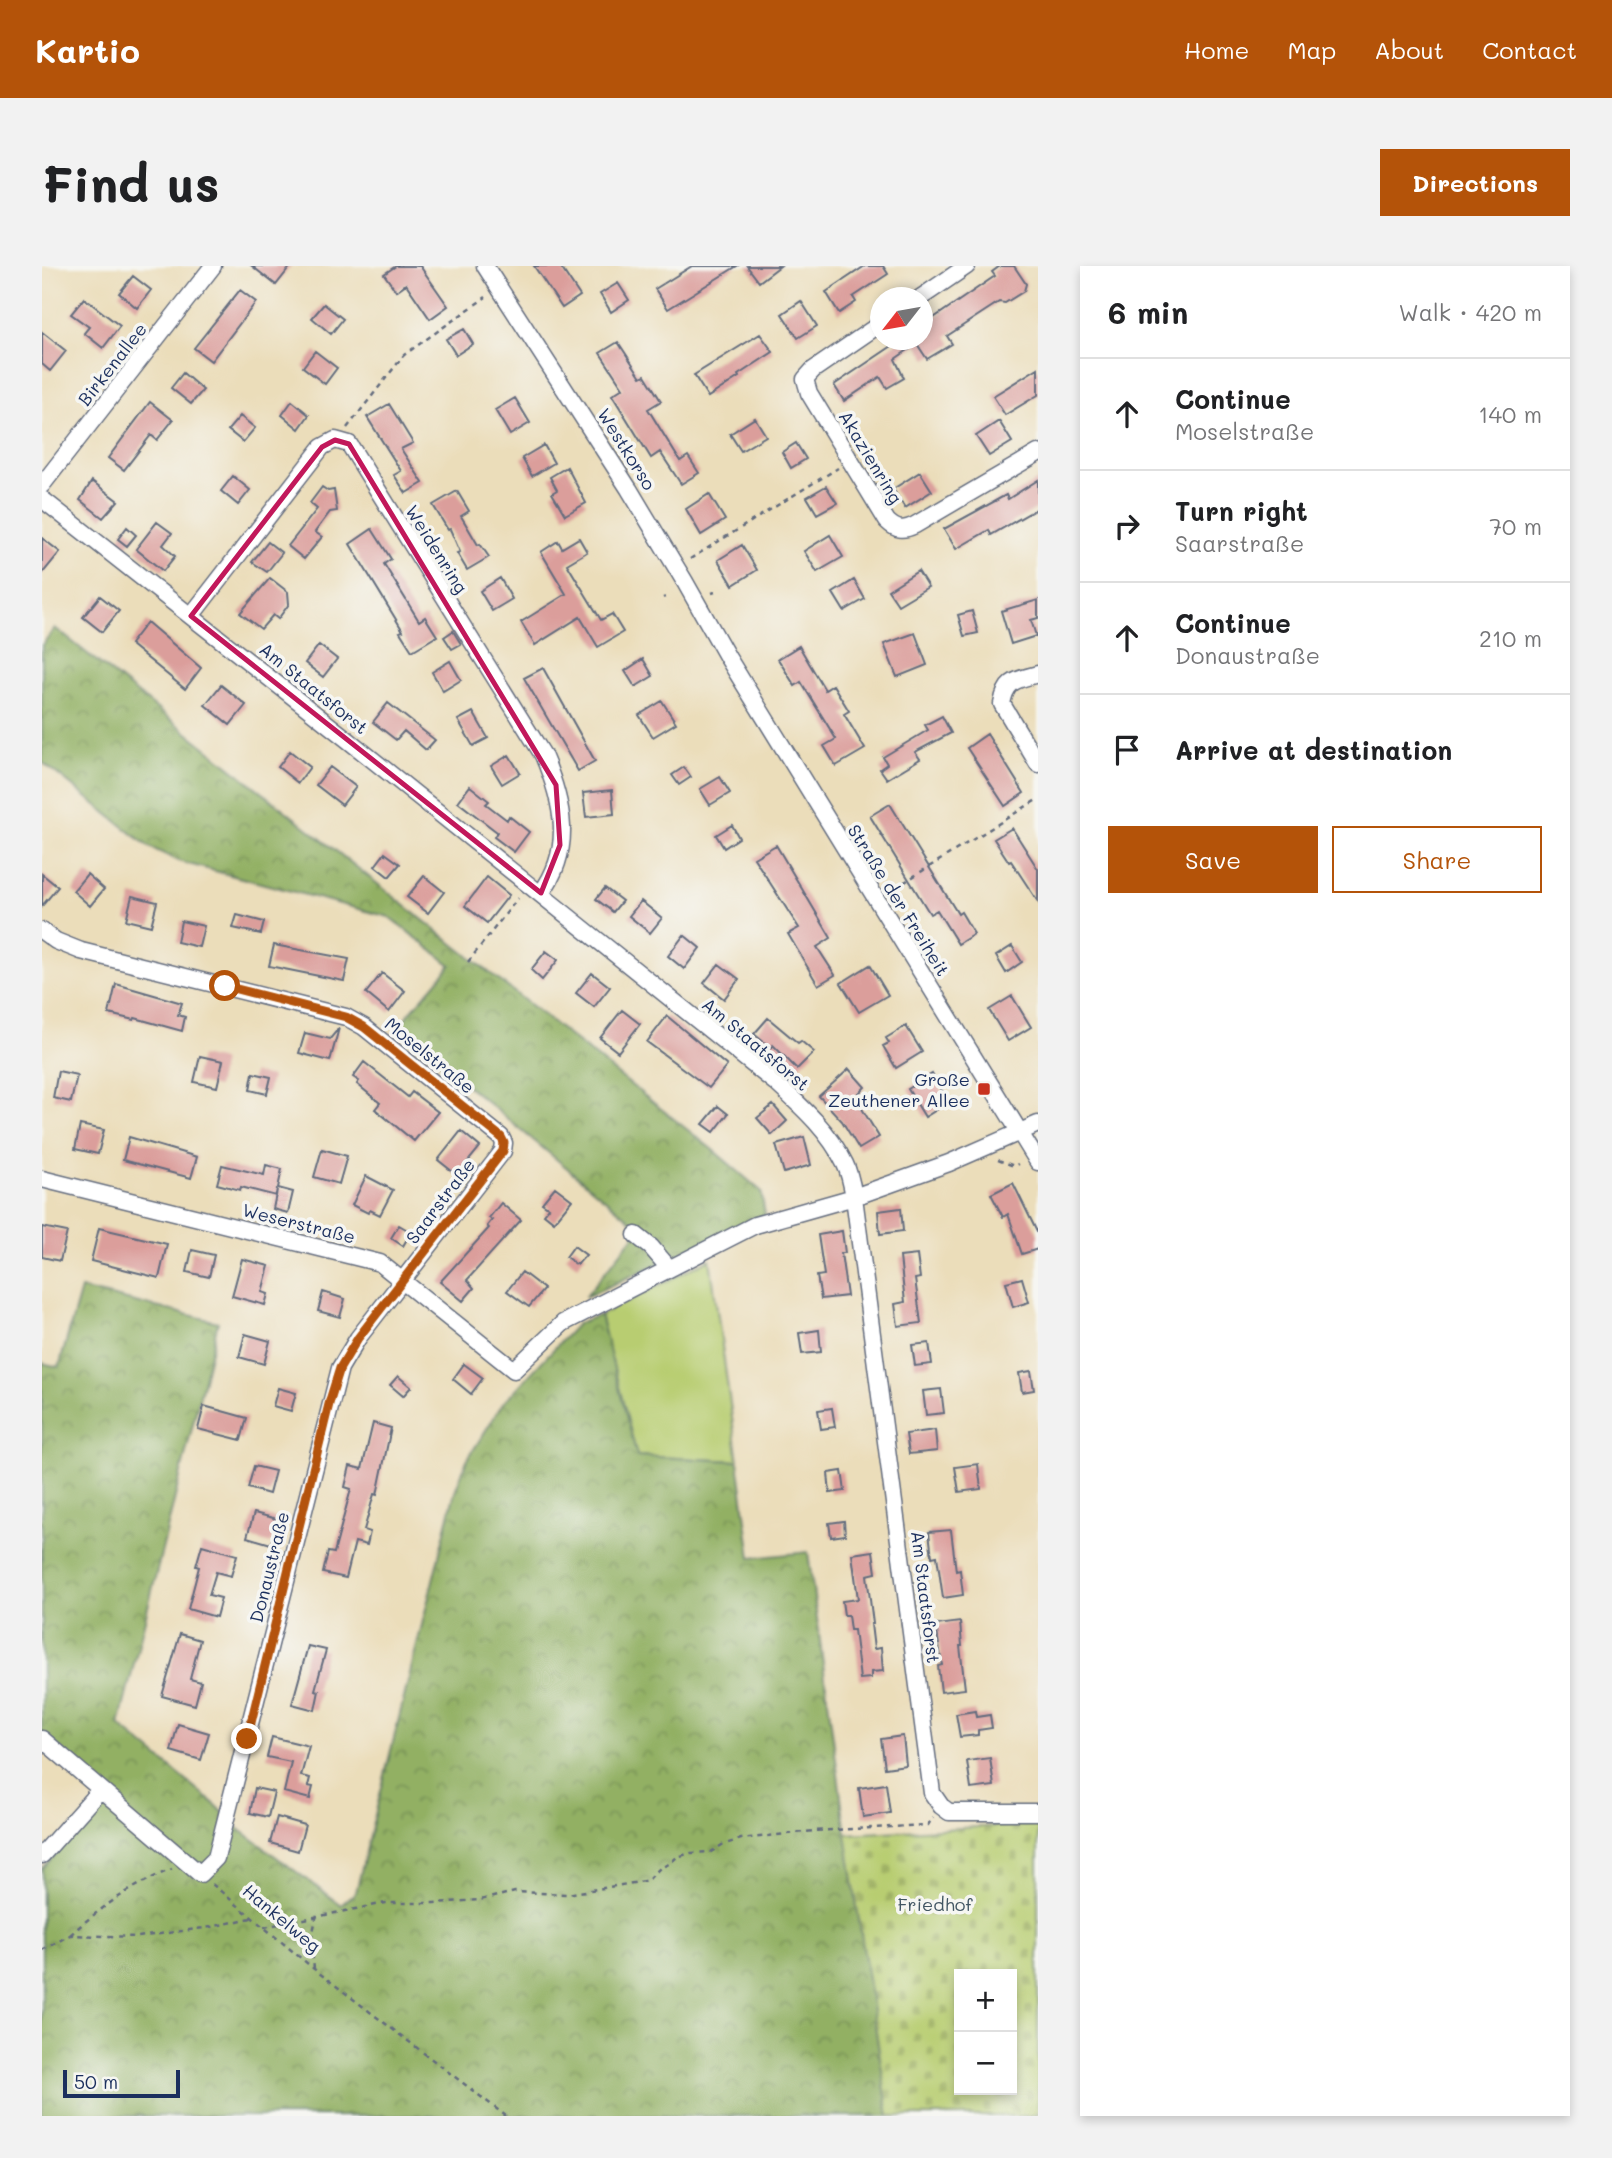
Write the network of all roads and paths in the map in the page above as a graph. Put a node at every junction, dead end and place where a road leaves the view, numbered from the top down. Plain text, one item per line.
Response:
1 (213, 266) edge
2 (485, 266) edge
3 (967, 266) edge
4 (933, 289) edge
5 (480, 301) dead end
6 (870, 331) edge
7 (335, 440) junction
8 (1038, 453) edge
9 (849, 460) junction
10 (42, 485) edge
11 (42, 499) edge
12 (691, 559) dead end
13 (191, 616) junction
14 (728, 658) joint
15 (1038, 674) edge
16 (1038, 764) edge
17 (1038, 799) edge
18 (895, 888) dead end
19 (535, 889) junction
20 (42, 931) edge
21 (468, 961) dead end
22 (1038, 1124) edge
23 (1021, 1131) junction
24 (504, 1143) joint
25 (1038, 1162) edge
26 (42, 1179) edge
27 (855, 1196) junction
28 (636, 1235) dead end
29 (669, 1268) junction
30 (403, 1282) junction
31 (42, 1739) edge
32 (100, 1790) junction
33 (941, 1806) junction
34 (1038, 1812) edge
35 (42, 1855) edge
36 (187, 1863) junction
37 (200, 1874) junction
38 (317, 1914) junction
39 (251, 1918) junction
40 (264, 1927) junction
41 (70, 1935) junction
42 (42, 1950) edge
43 (314, 1969) junction
44 (506, 2116) edge

1 - 10 street, Birkenallee
2 - 14 street, Westkorso
3 - 4 street
5 - 7 path
6 - 9 street, Akazienring
7 - 13 street
7 - 19 street, Weidenring
8 - 9 street, Akazienring
9 - 12 path
11 - 13 street, Am Staatsforst
13 - 19 street, Am Staatsforst
14 - 23 street, Straße der Freiheit
15 - 16 street
17 - 18 path
19 - 21 path
19 - 27 street, Am Staatsforst
20 - 24 street, Moselstraße
22 - 23 street
23 - 25 street, Straße der Freiheit
23 - 27 street
24 - 30 street, Saarstraße
26 - 30 street, Weserstraße
27 - 29 street
27 - 33 street, Am Staatsforst
28 - 29 street
29 - 30 street, Weserstraße
30 - 37 street, Donaustraße
31 - 32 street
32 - 35 street
32 - 36 street
33 - 34 street
33 - 38 path
36 - 37 street
36 - 41 path
37 - 39 path, Hankelweg
38 - 40 path
38 - 43 path
39 - 40 path, Hankelweg
39 - 41 path
40 - 43 path, Hankelweg
41 - 42 path
43 - 44 path, Hankelweg

